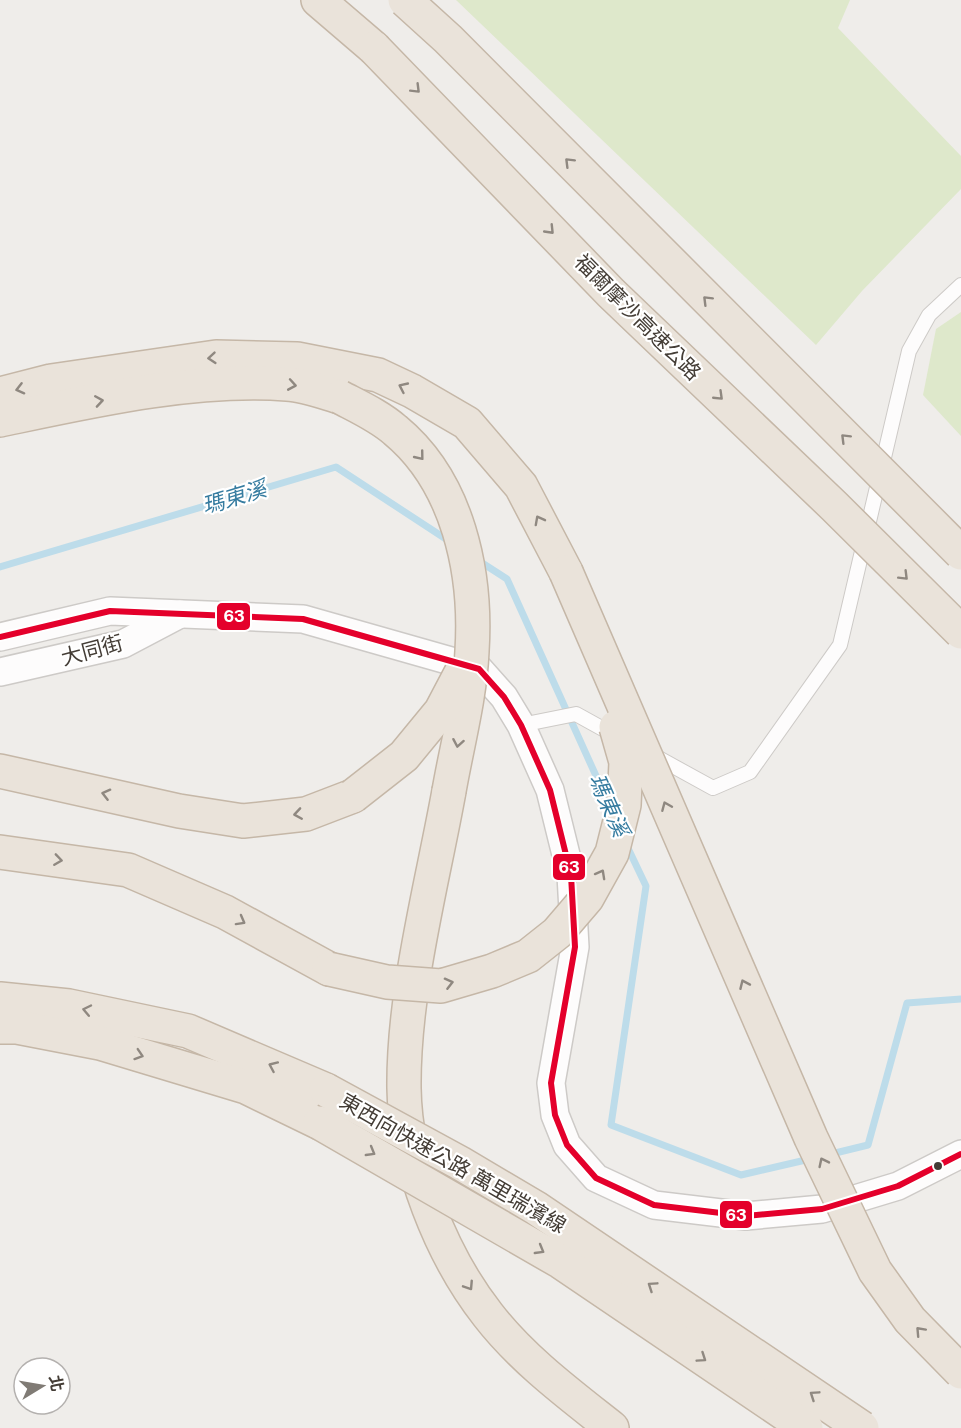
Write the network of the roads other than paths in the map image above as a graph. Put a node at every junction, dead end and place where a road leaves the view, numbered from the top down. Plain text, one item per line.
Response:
1 (318, 0) edge
2 (405, 0) edge
3 (961, 285) edge
4 (0, 394) edge
5 (0, 420) edge
6 (961, 553) edge
7 (579, 601) junction
8 (180, 614) junction
9 (961, 632) edge
10 (0, 637) edge
11 (472, 650) junction
12 (0, 672) edge
13 (521, 725) junction
14 (0, 771) edge
15 (0, 852) edge
16 (0, 999) edge
17 (0, 1027) edge
18 (961, 1154) edge
19 (961, 1372) edge
20 (612, 1428) edge
21 (806, 1428) edge
22 (862, 1428) edge

1 -> 9 highway, 福爾摩沙高速公路, bridge
6 -> 2 highway, bridge
3 - 13 lane
7 -> 4 highway, bridge
5 -> 11 highway, bridge
15 -> 7 highway, bridge
19 -> 7 highway, bridge
8 - 10 street, 大同街
8 - 12 street, 大同街
8 - 13 street, 大同街
11 -> 14 highway, bridge
11 -> 20 highway, bridge
13 - 18 street, 大同街
22 -> 16 highway, 東西向快速公路 萬里瑞濱線, bridge
17 -> 21 highway, 東西向快速公路 萬里瑞濱線, bridge

